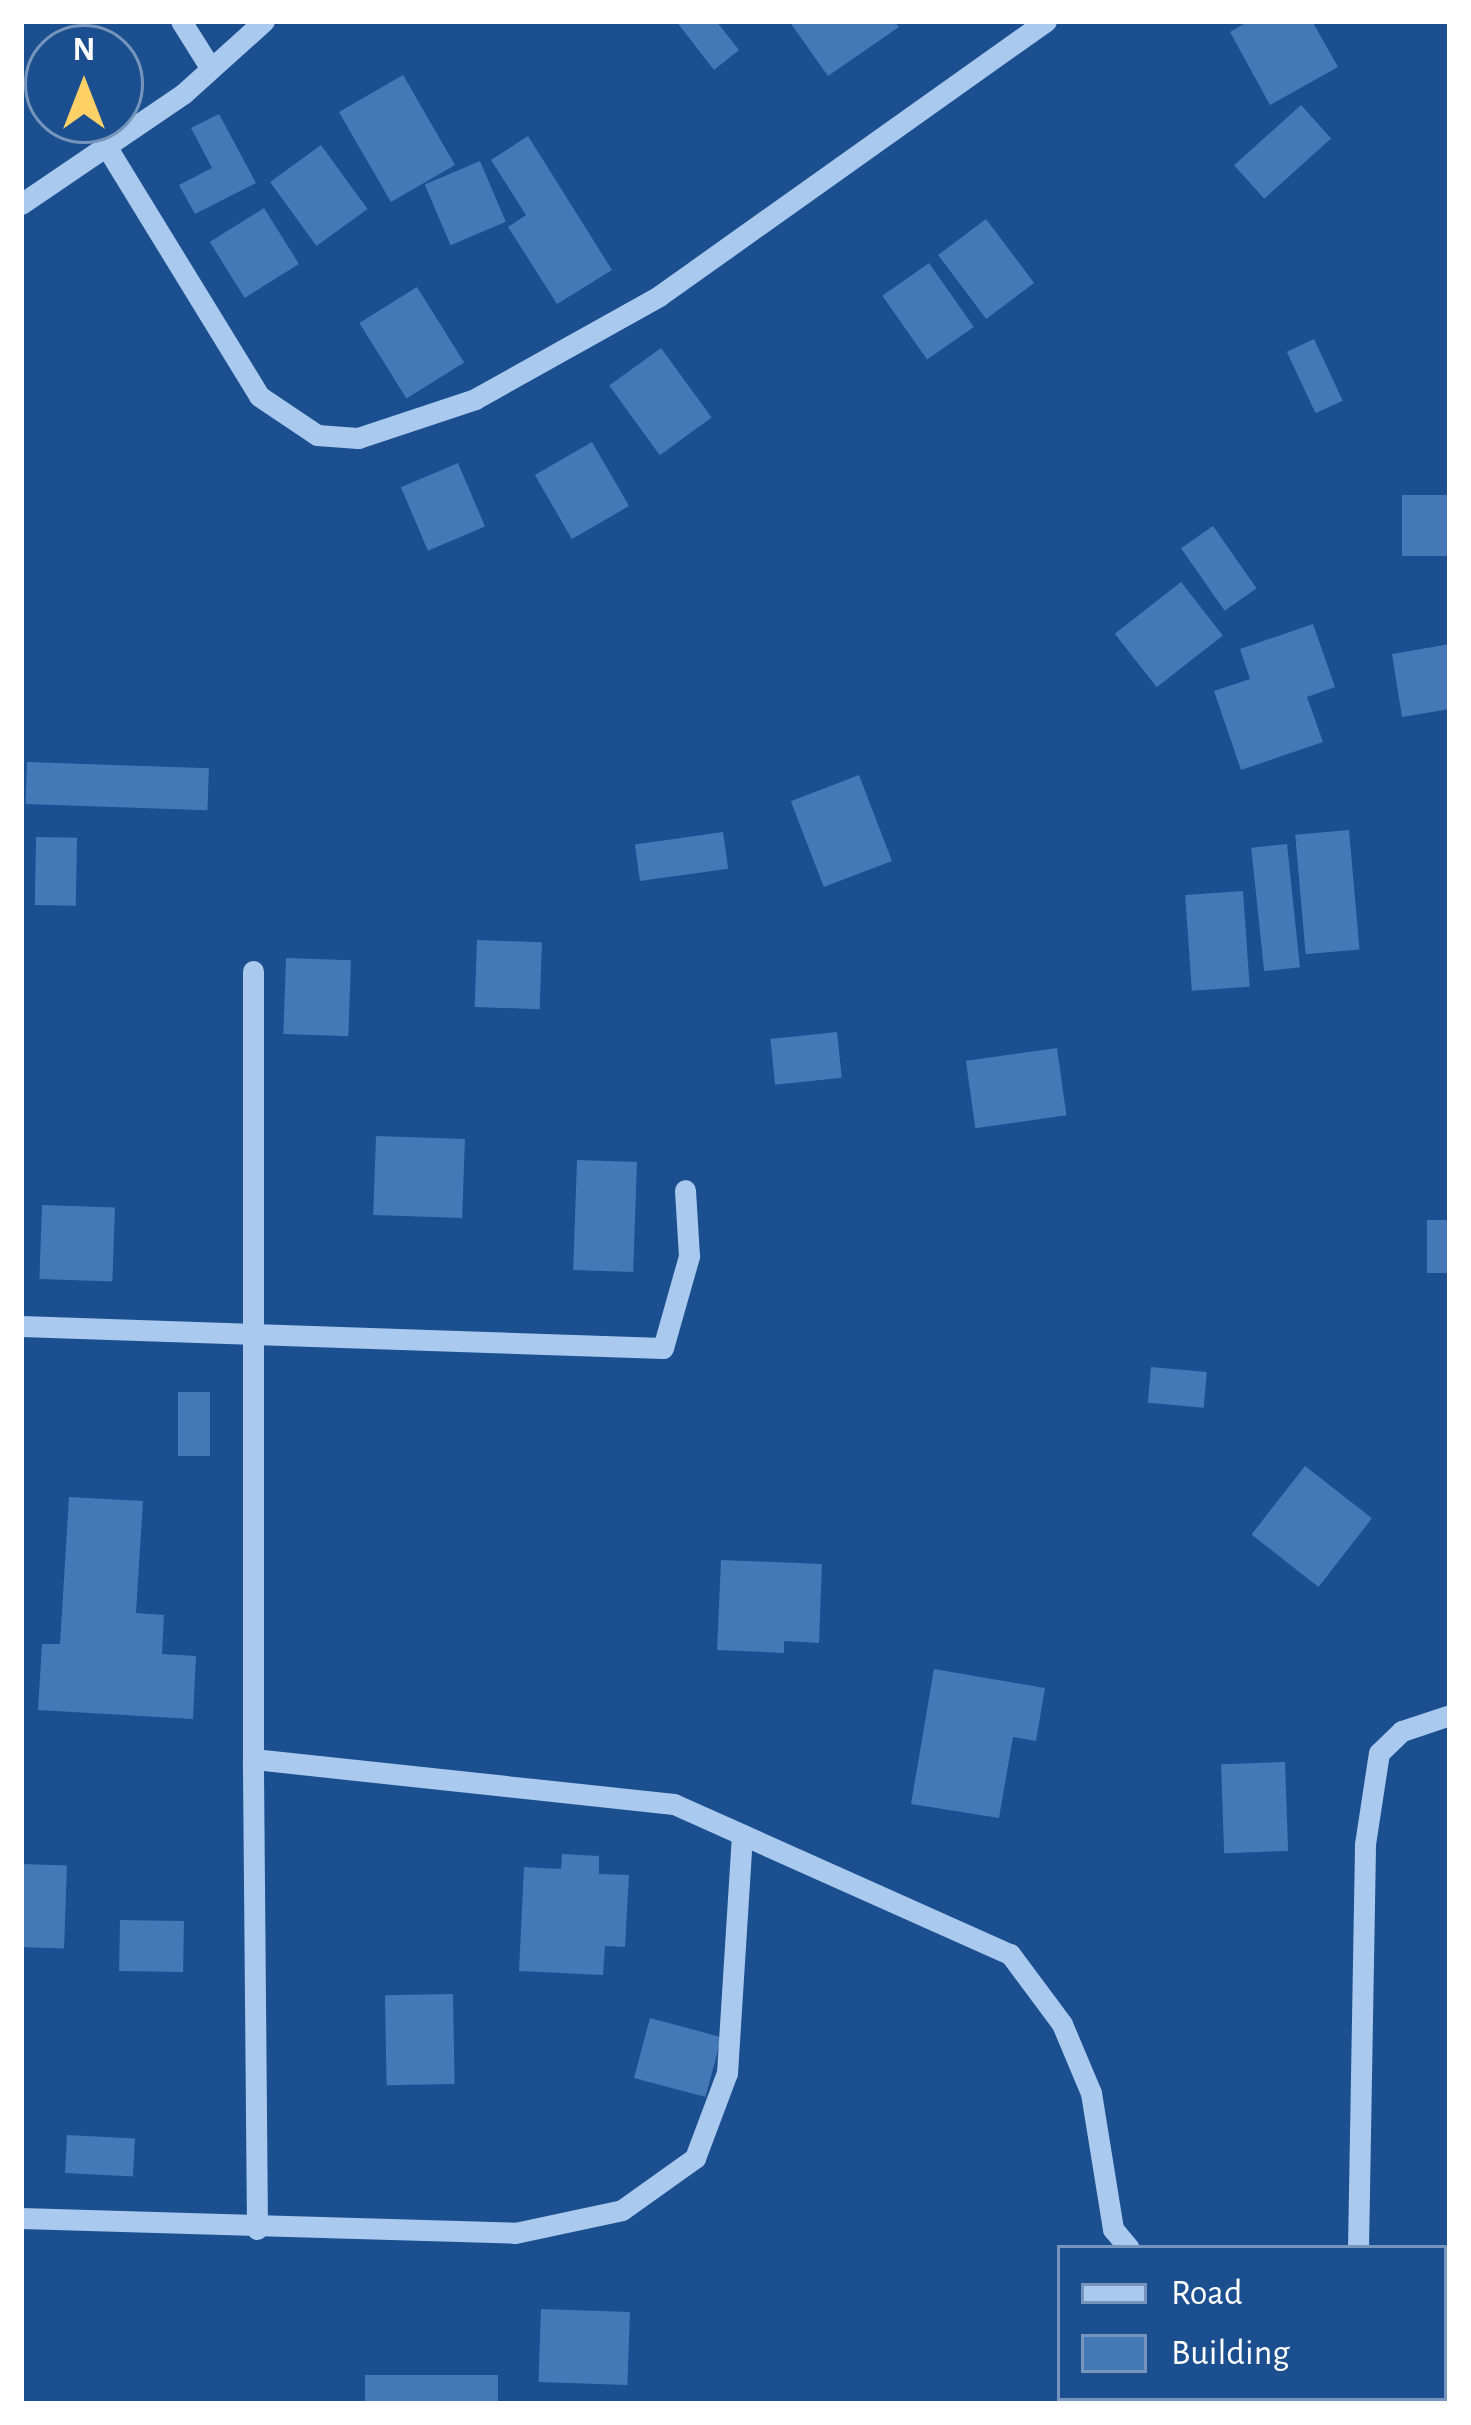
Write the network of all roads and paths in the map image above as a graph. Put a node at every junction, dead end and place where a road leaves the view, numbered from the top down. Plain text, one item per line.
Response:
1 (181, 21) edge
2 (264, 21) edge
3 (1046, 21) edge
4 (208, 64) junction
5 (106, 146) junction
6 (21, 204) edge
7 (253, 971) dead end
8 (685, 1190) dead end
9 (21, 1326) edge
10 (256, 1330) junction
11 (1450, 1715) edge
12 (253, 1760) junction
13 (742, 1834) junction
14 (21, 2218) edge
15 (256, 2229) junction
16 (1126, 2245) edge
17 (1358, 2245) edge

1 - 4 street
2 - 4 street
3 - 5 street
4 - 5 street
5 - 6 street
7 - 10 street
8 - 10 street
9 - 10 street
10 - 12 street
11 - 17 street
12 - 13 street
12 - 15 street
13 - 15 street
13 - 16 street
14 - 15 street

